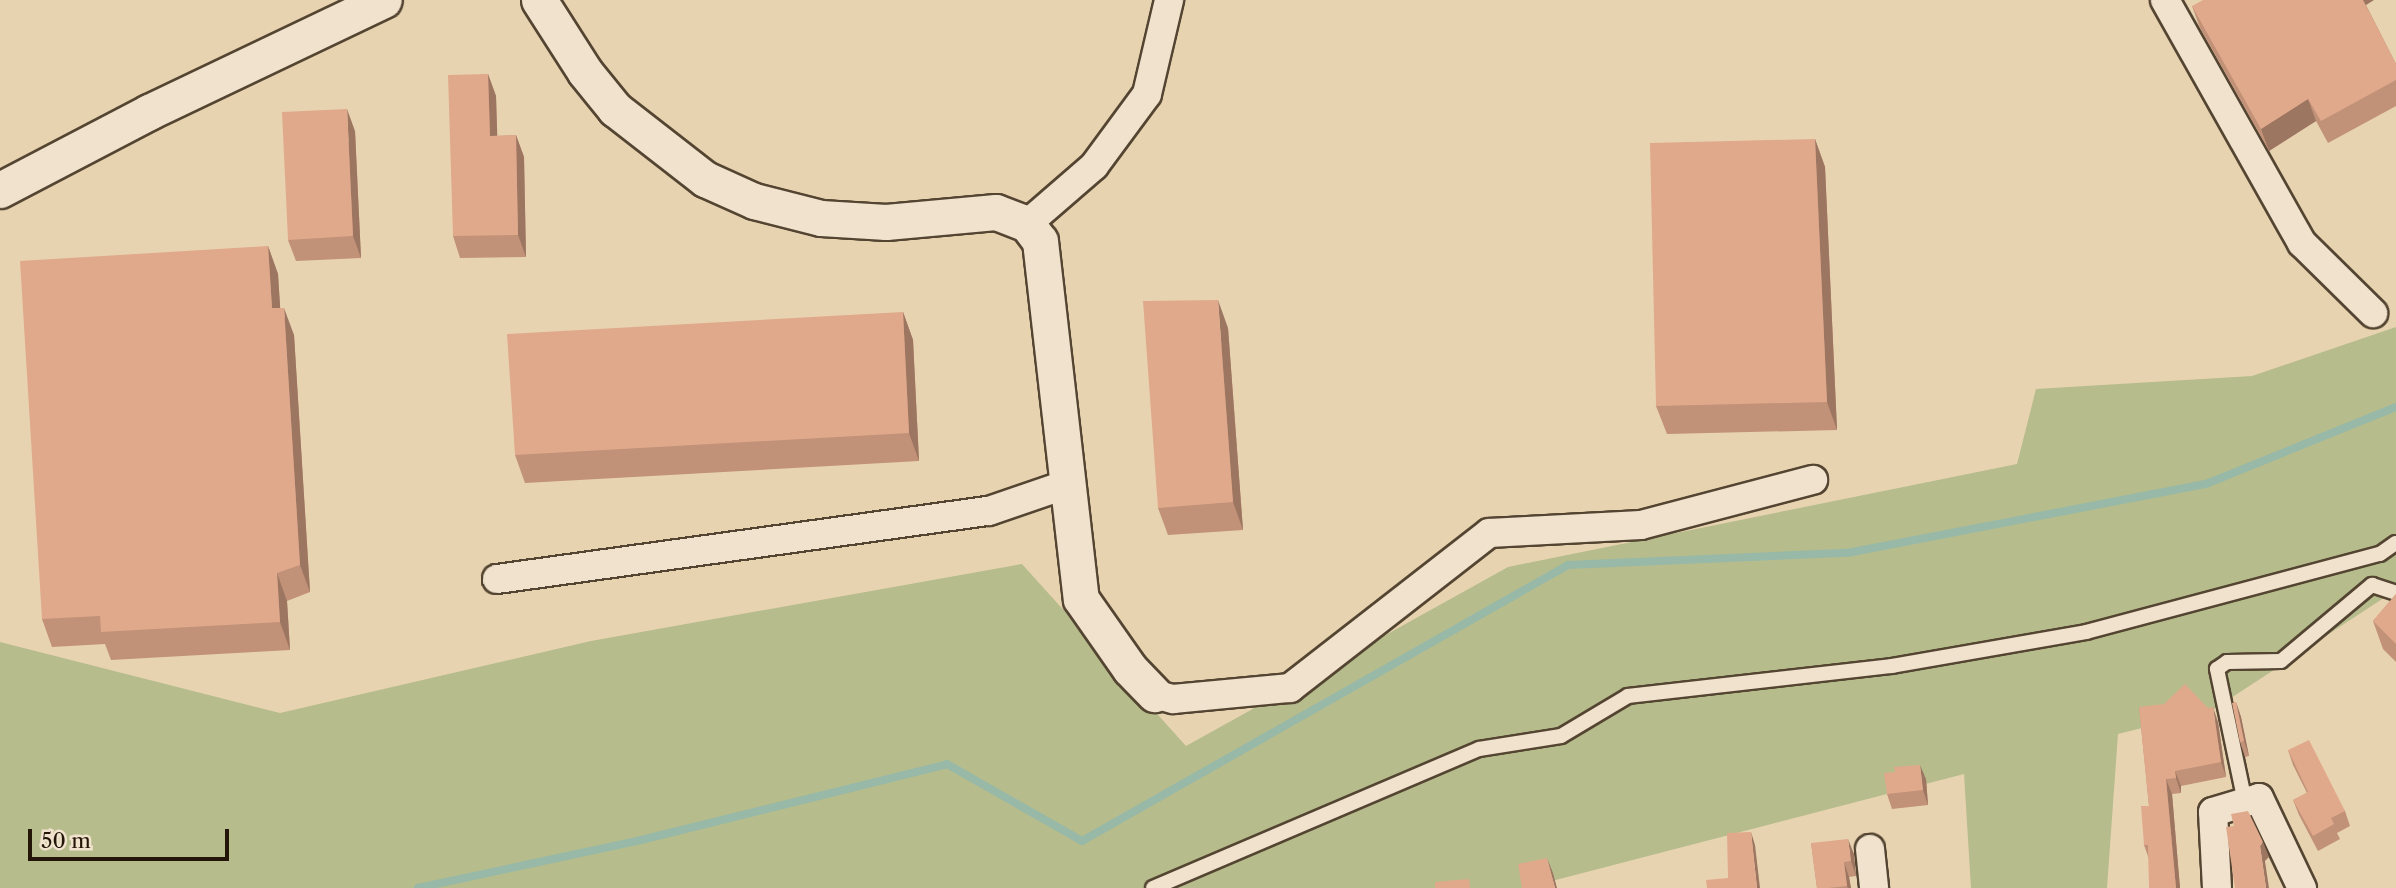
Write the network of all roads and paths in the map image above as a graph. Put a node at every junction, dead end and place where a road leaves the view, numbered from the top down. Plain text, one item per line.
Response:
1 (384, 0) edge
2 (1169, 0) edge
3 (2165, 0) edge
4 (549, 2) edge
5 (0, 190) edge
6 (1027, 224) junction
7 (2373, 313) dead end
8 (1813, 480) dead end
9 (1068, 484) junction
10 (2396, 543) edge
11 (497, 579) dead end
12 (2396, 593) edge
13 (1154, 694) joint
14 (2245, 802) junction
15 (1870, 849) dead end
16 (1153, 888) edge
17 (1874, 888) edge
18 (2217, 888) edge
19 (2302, 888) edge

1 - 5 street
2 - 6 street
3 - 7 street
4 - 6 street
6 - 9 street
8 - 13 street
9 - 11 street
9 - 13 street
10 - 16 lane
12 - 14 lane
14 - 18 street
14 - 19 street
15 - 17 street

